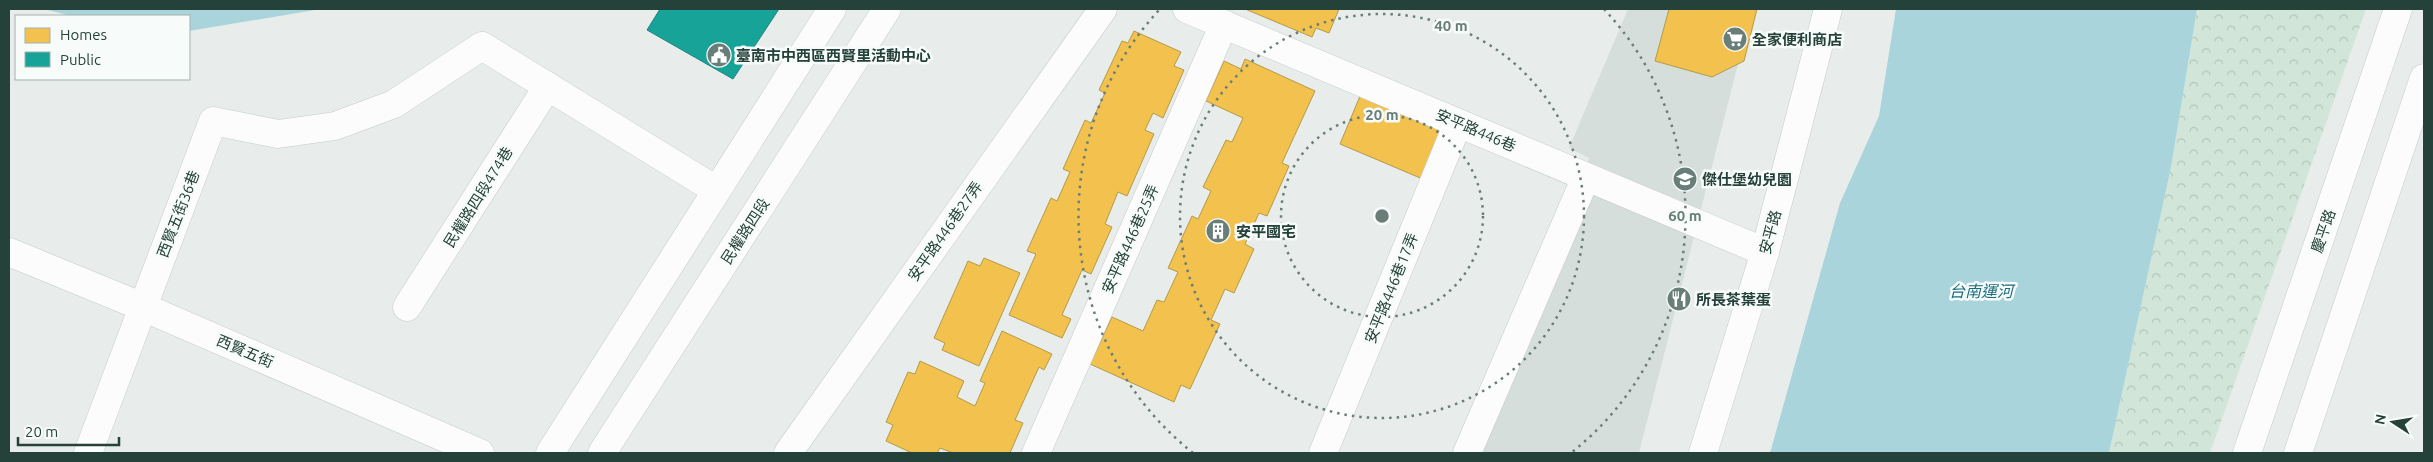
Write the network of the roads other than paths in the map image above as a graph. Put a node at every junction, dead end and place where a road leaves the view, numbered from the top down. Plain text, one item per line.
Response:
1 (832, 9) edge
2 (887, 9) edge
3 (1103, 9) edge
4 (1187, 9) edge
5 (1828, 9) edge
6 (2398, 9) edge
7 (1224, 24) junction
8 (2424, 78) edge
9 (548, 86) junction
10 (1458, 123) junction
11 (1586, 176) junction
12 (716, 190) junction
13 (9, 252) edge
14 (1765, 252) junction
15 (143, 307) junction
16 (407, 307) dead end
17 (88, 453) edge
18 (480, 453) edge
19 (550, 453) edge
20 (602, 453) edge
21 (788, 453) edge
22 (1036, 453) edge
23 (1323, 453) edge
24 (1467, 453) edge
25 (1703, 453) edge
26 (2248, 453) edge
27 (2298, 453) edge

1 - 12 street
2 - 20 street, 民權路四段
3 - 21 street, 安平路446巷27弄
4 - 7 street, 安平路446巷
5 - 14 street, 安平路
6 - 26 street, 慶平路
7 - 10 street, 安平路446巷
7 - 22 street, 安平路446巷25弄
8 - 27 street
9 - 12 street
9 - 15 street, 西賢五街36巷
9 - 16 street, 民權路四段474巷
10 - 11 street, 安平路446巷
10 - 23 street, 安平路446巷17弄
11 - 14 street, 安平路446巷
11 - 24 street
12 - 19 street
13 - 15 street, 西賢五街
14 - 25 street, 安平路
15 - 17 street, 西賢五街36巷
15 - 18 street, 西賢五街

